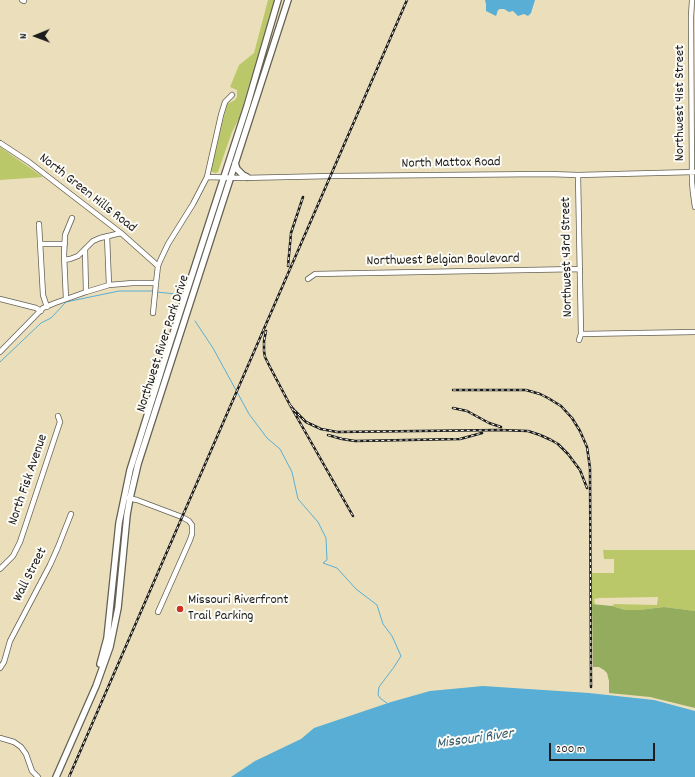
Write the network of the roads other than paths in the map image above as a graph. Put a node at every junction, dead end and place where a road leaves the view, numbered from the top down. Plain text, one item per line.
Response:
1 (278, 0) edge
2 (288, 0) edge
3 (692, 0) edge
4 (232, 95) dead end
5 (0, 143) edge
6 (235, 163) junction
7 (694, 172) edge
8 (578, 175) junction
9 (207, 177) junction
10 (224, 177) junction
11 (231, 177) junction
12 (247, 177) junction
13 (695, 206) edge
14 (72, 218) dead end
15 (39, 224) dead end
16 (121, 233) junction
17 (107, 236) junction
18 (40, 244) junction
19 (65, 244) junction
20 (85, 249) junction
21 (64, 260) junction
22 (159, 263) junction
23 (199, 263) junction
24 (580, 269) junction
25 (194, 278) junction
26 (308, 279) dead end
27 (109, 285) junction
28 (156, 285) junction
29 (86, 292) junction
30 (0, 299) edge
31 (66, 299) junction
32 (47, 306) junction
33 (41, 311) junction
34 (153, 313) dead end
35 (695, 332) edge
36 (0, 345) edge
37 (7, 345) junction
38 (169, 346) junction
39 (176, 348) junction
40 (0, 352) edge
41 (58, 416) dead end
42 (127, 498) junction
43 (71, 514) dead end
44 (0, 569) edge
45 (158, 612) dead end
46 (0, 668) edge
47 (0, 738) edge
48 (38, 777) edge
49 (56, 777) edge

1 - 10 main road, Northwest River Park Drive
2 - 6 main road, Northwest River Park Drive
3 - 7 street, Northwest 41st Street
4 - 9 street
5 - 16 street, North Green Hills Road
6 - 11 main road, Northwest River Park Drive
6 - 12 main road
7 - 8 street, North Mattox Road
7 - 13 street, Northwest 41st Street
8 - 12 street, North Mattox Road
8 - 24 street, Northwest 43rd Street
9 - 10 street, North Mattox Road
9 - 22 street
10 - 11 street, North Mattox Road
10 - 23 main road, Northwest River Park Drive
11 - 12 street, North Mattox Road
11 - 23 main road, Northwest River Park Drive
14 - 19 street
15 - 18 street
16 - 17 street
16 - 22 street, North Green Hills Road
17 - 20 street
17 - 27 street
18 - 19 street
18 - 32 street
19 - 21 street
20 - 21 street
20 - 29 street
21 - 31 street
22 - 28 street
23 - 25 main road, Northwest River Park Drive
24 - 26 street, Northwest Belgian Boulevard
24 - 35 street, Northwest 43rd Street
25 - 38 main road, Northwest River Park Drive
25 - 39 main road, Northwest River Park Drive
27 - 28 street
27 - 29 street
28 - 34 street
29 - 31 street
30 - 33 street
31 - 32 street
32 - 33 street
33 - 37 street
36 - 37 street
37 - 40 street
38 - 39 main road
38 - 42 main road, Northwest River Park Drive
39 - 42 main road, Northwest River Park Drive
41 - 44 street, North Fisk Avenue
42 - 45 street
42 - 49 main road, Northwest River Park Drive
43 - 46 street, Wall Street
47 - 48 street

